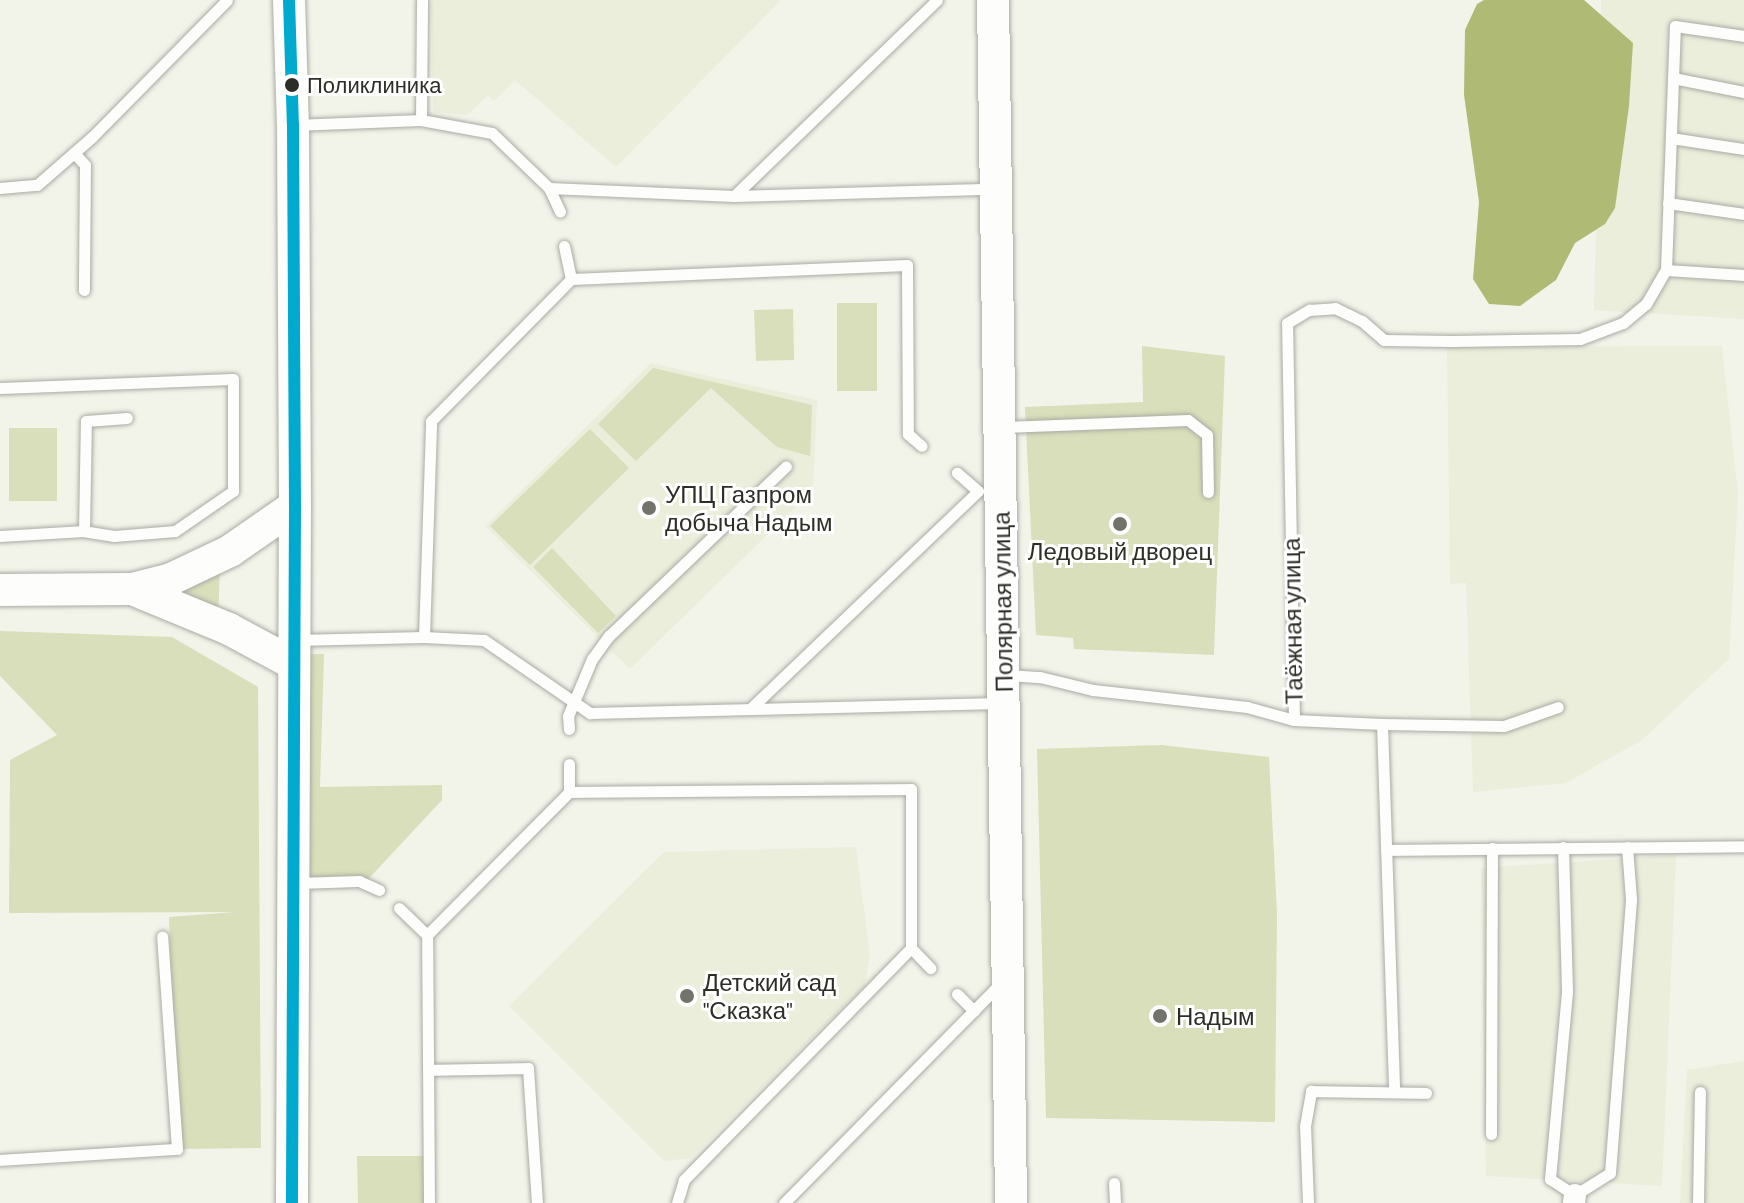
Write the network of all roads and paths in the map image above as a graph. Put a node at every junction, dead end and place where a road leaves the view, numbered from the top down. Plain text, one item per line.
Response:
1 (227, 0) edge
2 (289, 0) edge
3 (422, 0) edge
4 (937, 0) edge
5 (993, 0) edge
6 (1744, 36) edge
7 (1673, 78) junction
8 (1744, 92) edge
9 (421, 120) junction
10 (293, 125) junction
11 (1671, 138) junction
12 (1744, 149) edge
13 (74, 153) junction
14 (0, 188) edge
15 (549, 188) junction
16 (996, 189) junction
17 (734, 196) junction
18 (1668, 203) junction
19 (560, 212) dead end
20 (1744, 214) edge
21 (564, 246) dead end
22 (1666, 270) junction
23 (1744, 275) edge
24 (571, 279) junction
25 (84, 290) dead end
26 (0, 388) edge
27 (127, 418) dead end
28 (999, 427) junction
29 (922, 446) dead end
30 (786, 466) dead end
31 (957, 473) dead end
32 (989, 490) junction
33 (1208, 492) dead end
34 (295, 506) junction
35 (84, 531) junction
36 (0, 536) edge
37 (132, 589) junction
38 (0, 590) edge
39 (424, 637) junction
40 (294, 652) junction
41 (1003, 689) junction
42 (574, 702) junction
43 (1558, 707) dead end
44 (750, 709) junction
45 (1294, 720) junction
46 (1382, 724) junction
47 (569, 729) dead end
48 (569, 764) dead end
49 (569, 792) junction
50 (1744, 846) edge
51 (1563, 847) junction
52 (1627, 847) junction
53 (1492, 848) junction
54 (1386, 850) junction
55 (293, 883) junction
56 (379, 890) dead end
57 (399, 908) dead end
58 (427, 935) junction
59 (162, 937) dead end
60 (911, 948) junction
61 (930, 968) dead end
62 (1008, 977) junction
63 (957, 994) dead end
64 (974, 1011) junction
65 (428, 1070) junction
66 (1394, 1092) junction
67 (1700, 1092) dead end
68 (1426, 1093) dead end
69 (1491, 1134) dead end
70 (0, 1160) edge
71 (1114, 1183) dead end
72 (1574, 1199) edge
73 (292, 1203) edge
74 (429, 1203) edge
75 (537, 1203) edge
76 (677, 1203) edge
77 (784, 1203) edge
78 (1011, 1203) edge
79 (1115, 1203) edge
80 (1308, 1203) edge
81 (1698, 1203) edge

1 - 13 lane
2 - 10 street
3 - 9 lane
4 - 17 lane
5 - 16 street, Полярная улица
6 - 7 lane
7 - 8 lane
7 - 11 lane
9 - 10 lane
9 - 15 lane
10 - 34 street
11 - 12 lane
11 - 18 lane
13 - 14 lane
13 - 25 lane
15 - 17 lane
15 - 19 lane
16 - 17 lane
16 - 28 street, Полярная улица
18 - 20 lane
18 - 22 lane
21 - 24 lane
22 - 23 lane
22 - 45 lane, Таёжная улица
24 - 29 lane
24 - 39 lane
26 - 35 lane
27 - 35 lane
28 - 32 street, Полярная улица
28 - 33 lane
30 - 42 lane
31 - 32 lane
32 - 41 street, Полярная улица
32 - 44 lane
34 - 37 street
34 - 40 street
35 - 36 lane
37 - 38 street
37 - 40 street
39 - 40 lane, Таёжная улица
39 - 42 lane, Таёжная улица
40 - 55 street
41 - 44 lane, Таёжная улица
41 - 45 lane, Таёжная улица
41 - 62 street, Полярная улица
42 - 44 lane, Таёжная улица
42 - 47 lane
43 - 46 lane
45 - 46 lane
46 - 54 lane
48 - 49 lane
49 - 58 lane
49 - 60 lane
50 - 52 lane
51 - 52 lane
51 - 53 lane
51 - 72 lane
52 - 72 lane
53 - 54 lane
53 - 69 lane
54 - 66 lane
55 - 56 lane
55 - 73 street
57 - 58 lane
58 - 65 lane
59 - 70 lane
60 - 61 lane
60 - 76 lane
62 - 64 lane
62 - 78 street, Полярная улица
63 - 64 lane
64 - 77 lane
65 - 74 lane
65 - 75 lane
66 - 68 lane
66 - 80 lane
67 - 81 lane
71 - 79 lane

